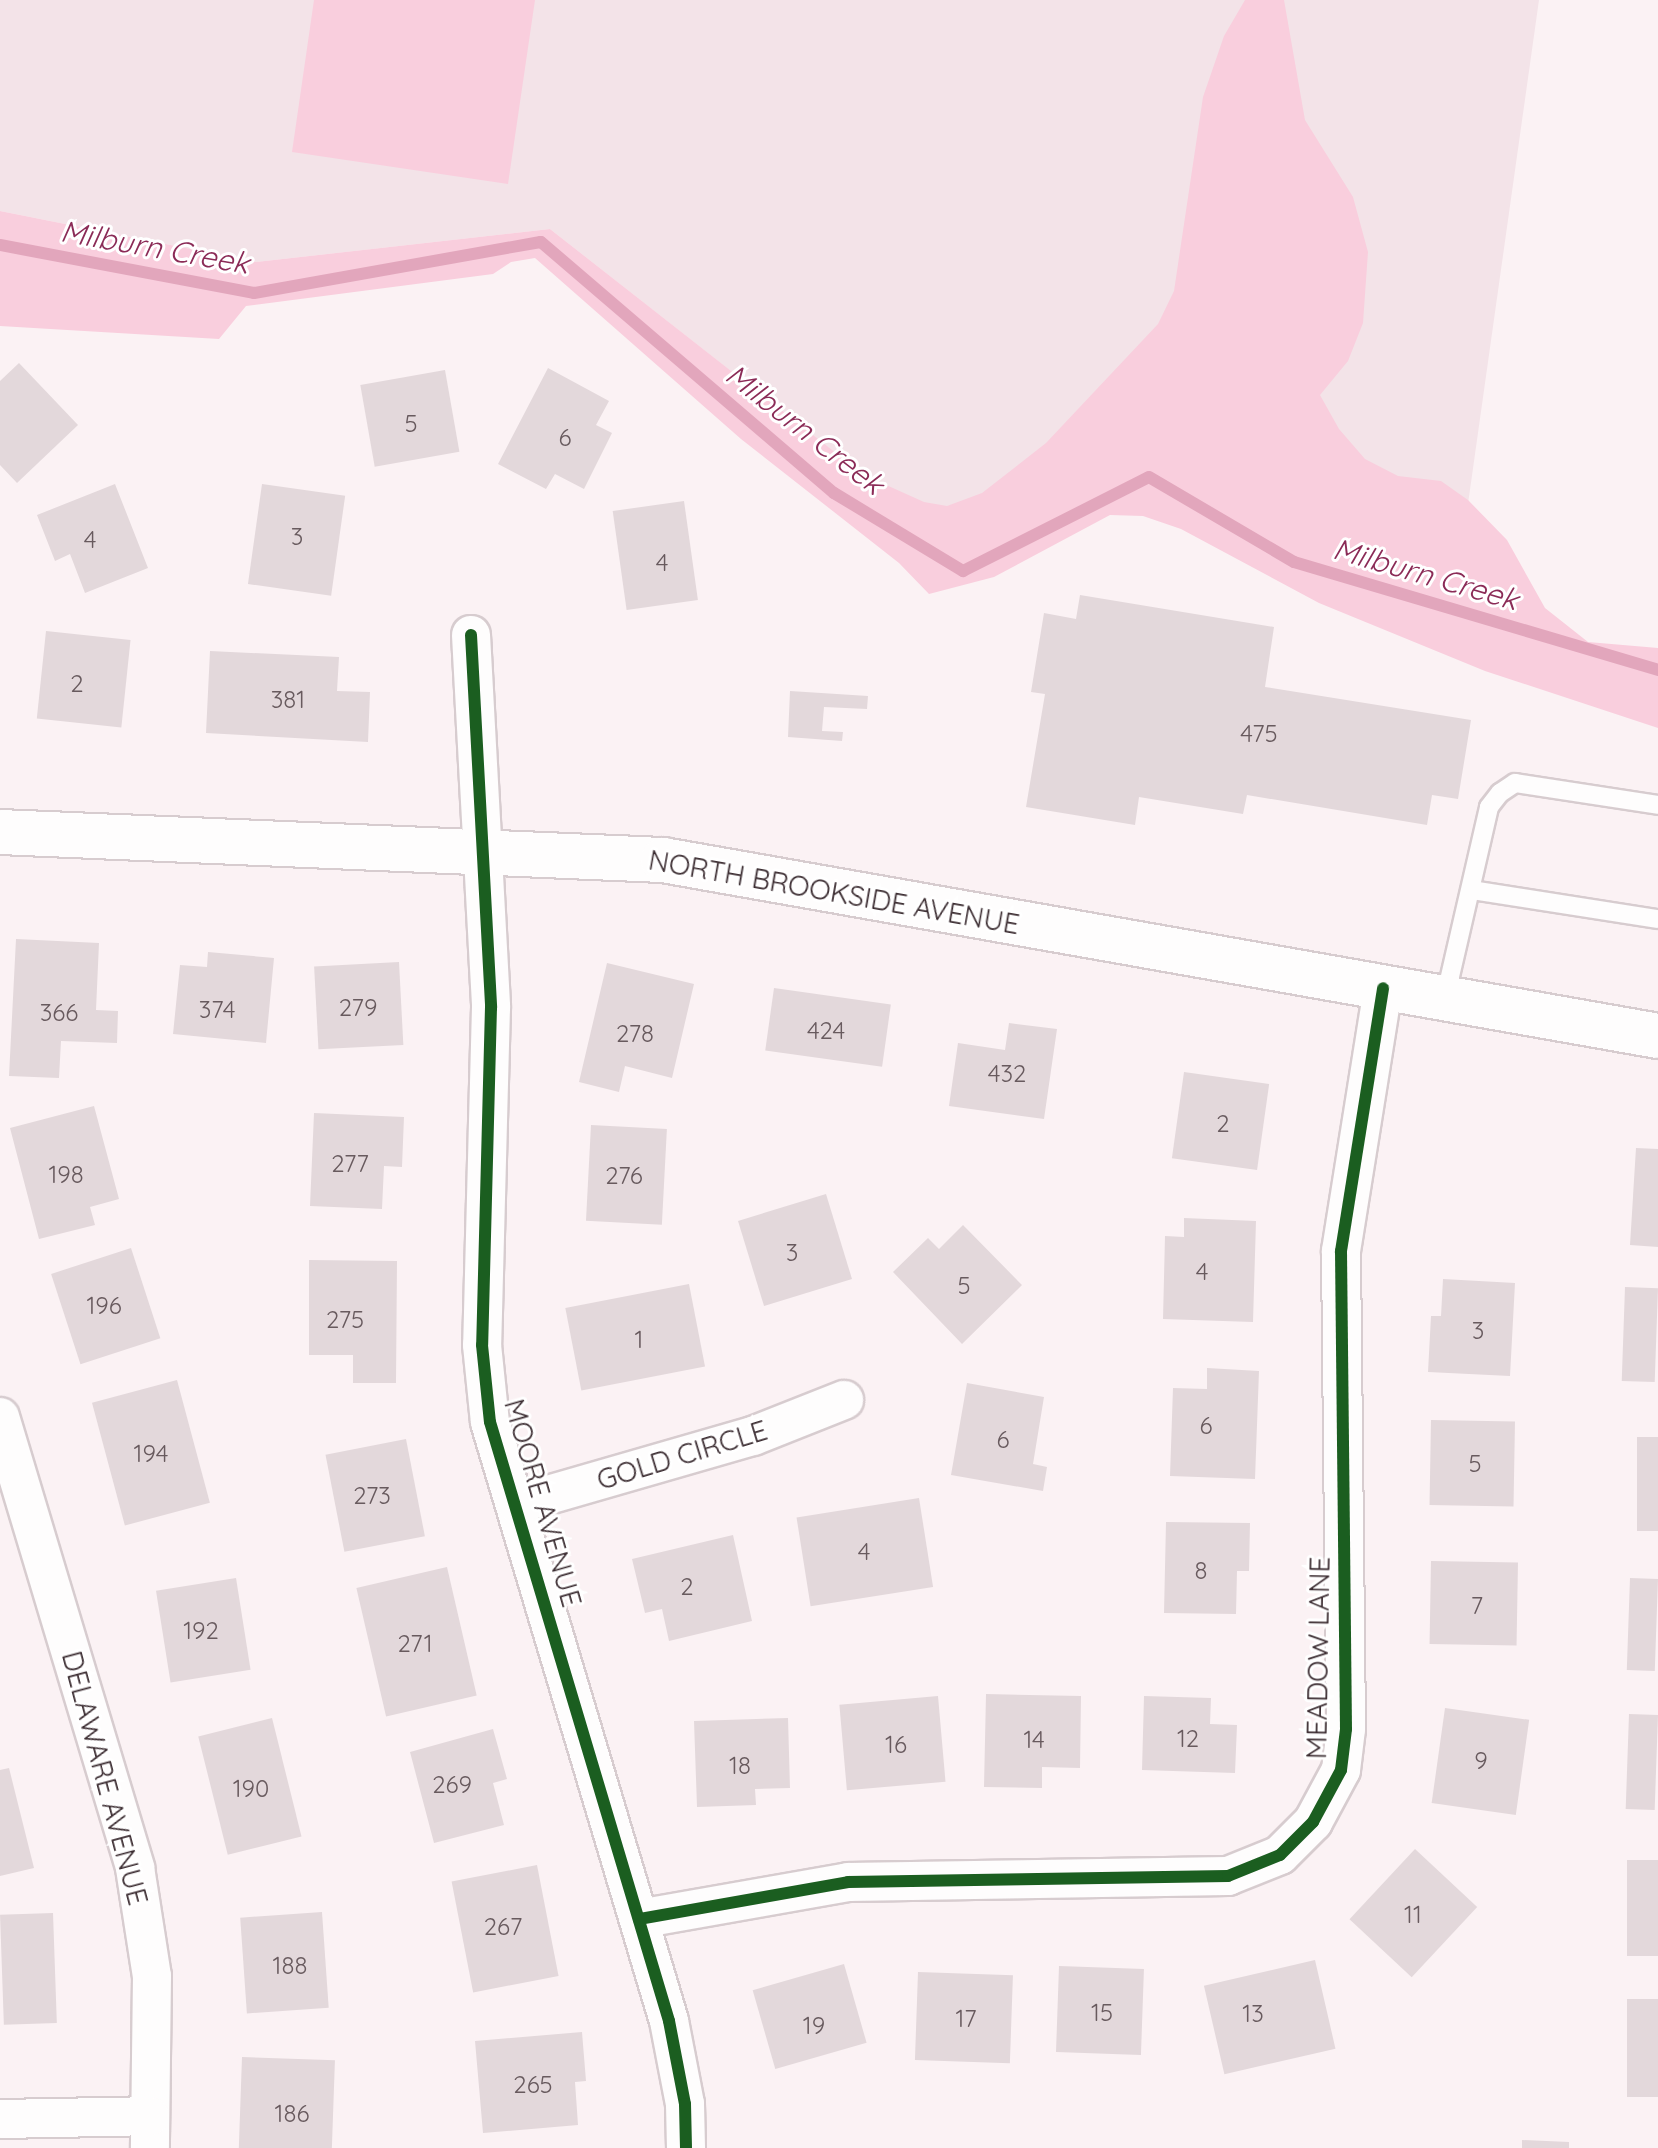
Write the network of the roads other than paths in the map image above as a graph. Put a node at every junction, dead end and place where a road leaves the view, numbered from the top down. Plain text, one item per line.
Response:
1 (471, 635) dead end
2 (1658, 805) edge
3 (0, 832) edge
4 (486, 853) junction
5 (1472, 890) junction
6 (1658, 919) edge
7 (1383, 988) junction
8 (1445, 998) junction
9 (1658, 1036) edge
10 (844, 1400) dead end
11 (0, 1417) edge
12 (517, 1504) junction
13 (639, 1919) junction
14 (0, 2119) edge
15 (150, 2132) edge
16 (686, 2148) edge

1 - 4 street, MOORE AVENUE
2 - 5 lane
3 - 4 main road, NORTH BROOKSIDE AVENUE
4 - 7 main road, NORTH BROOKSIDE AVENUE
4 - 12 street, MOORE AVENUE
5 - 6 lane
5 - 8 lane
7 - 8 main road, NORTH BROOKSIDE AVENUE
7 - 13 street, MEADOW LANE
8 - 9 main road, NORTH BROOKSIDE AVENUE
10 - 12 street, GOLD CIRCLE
11 - 15 street, DELAWARE AVENUE
12 - 13 street, MOORE AVENUE
13 - 16 street, MOORE AVENUE
14 - 15 street

